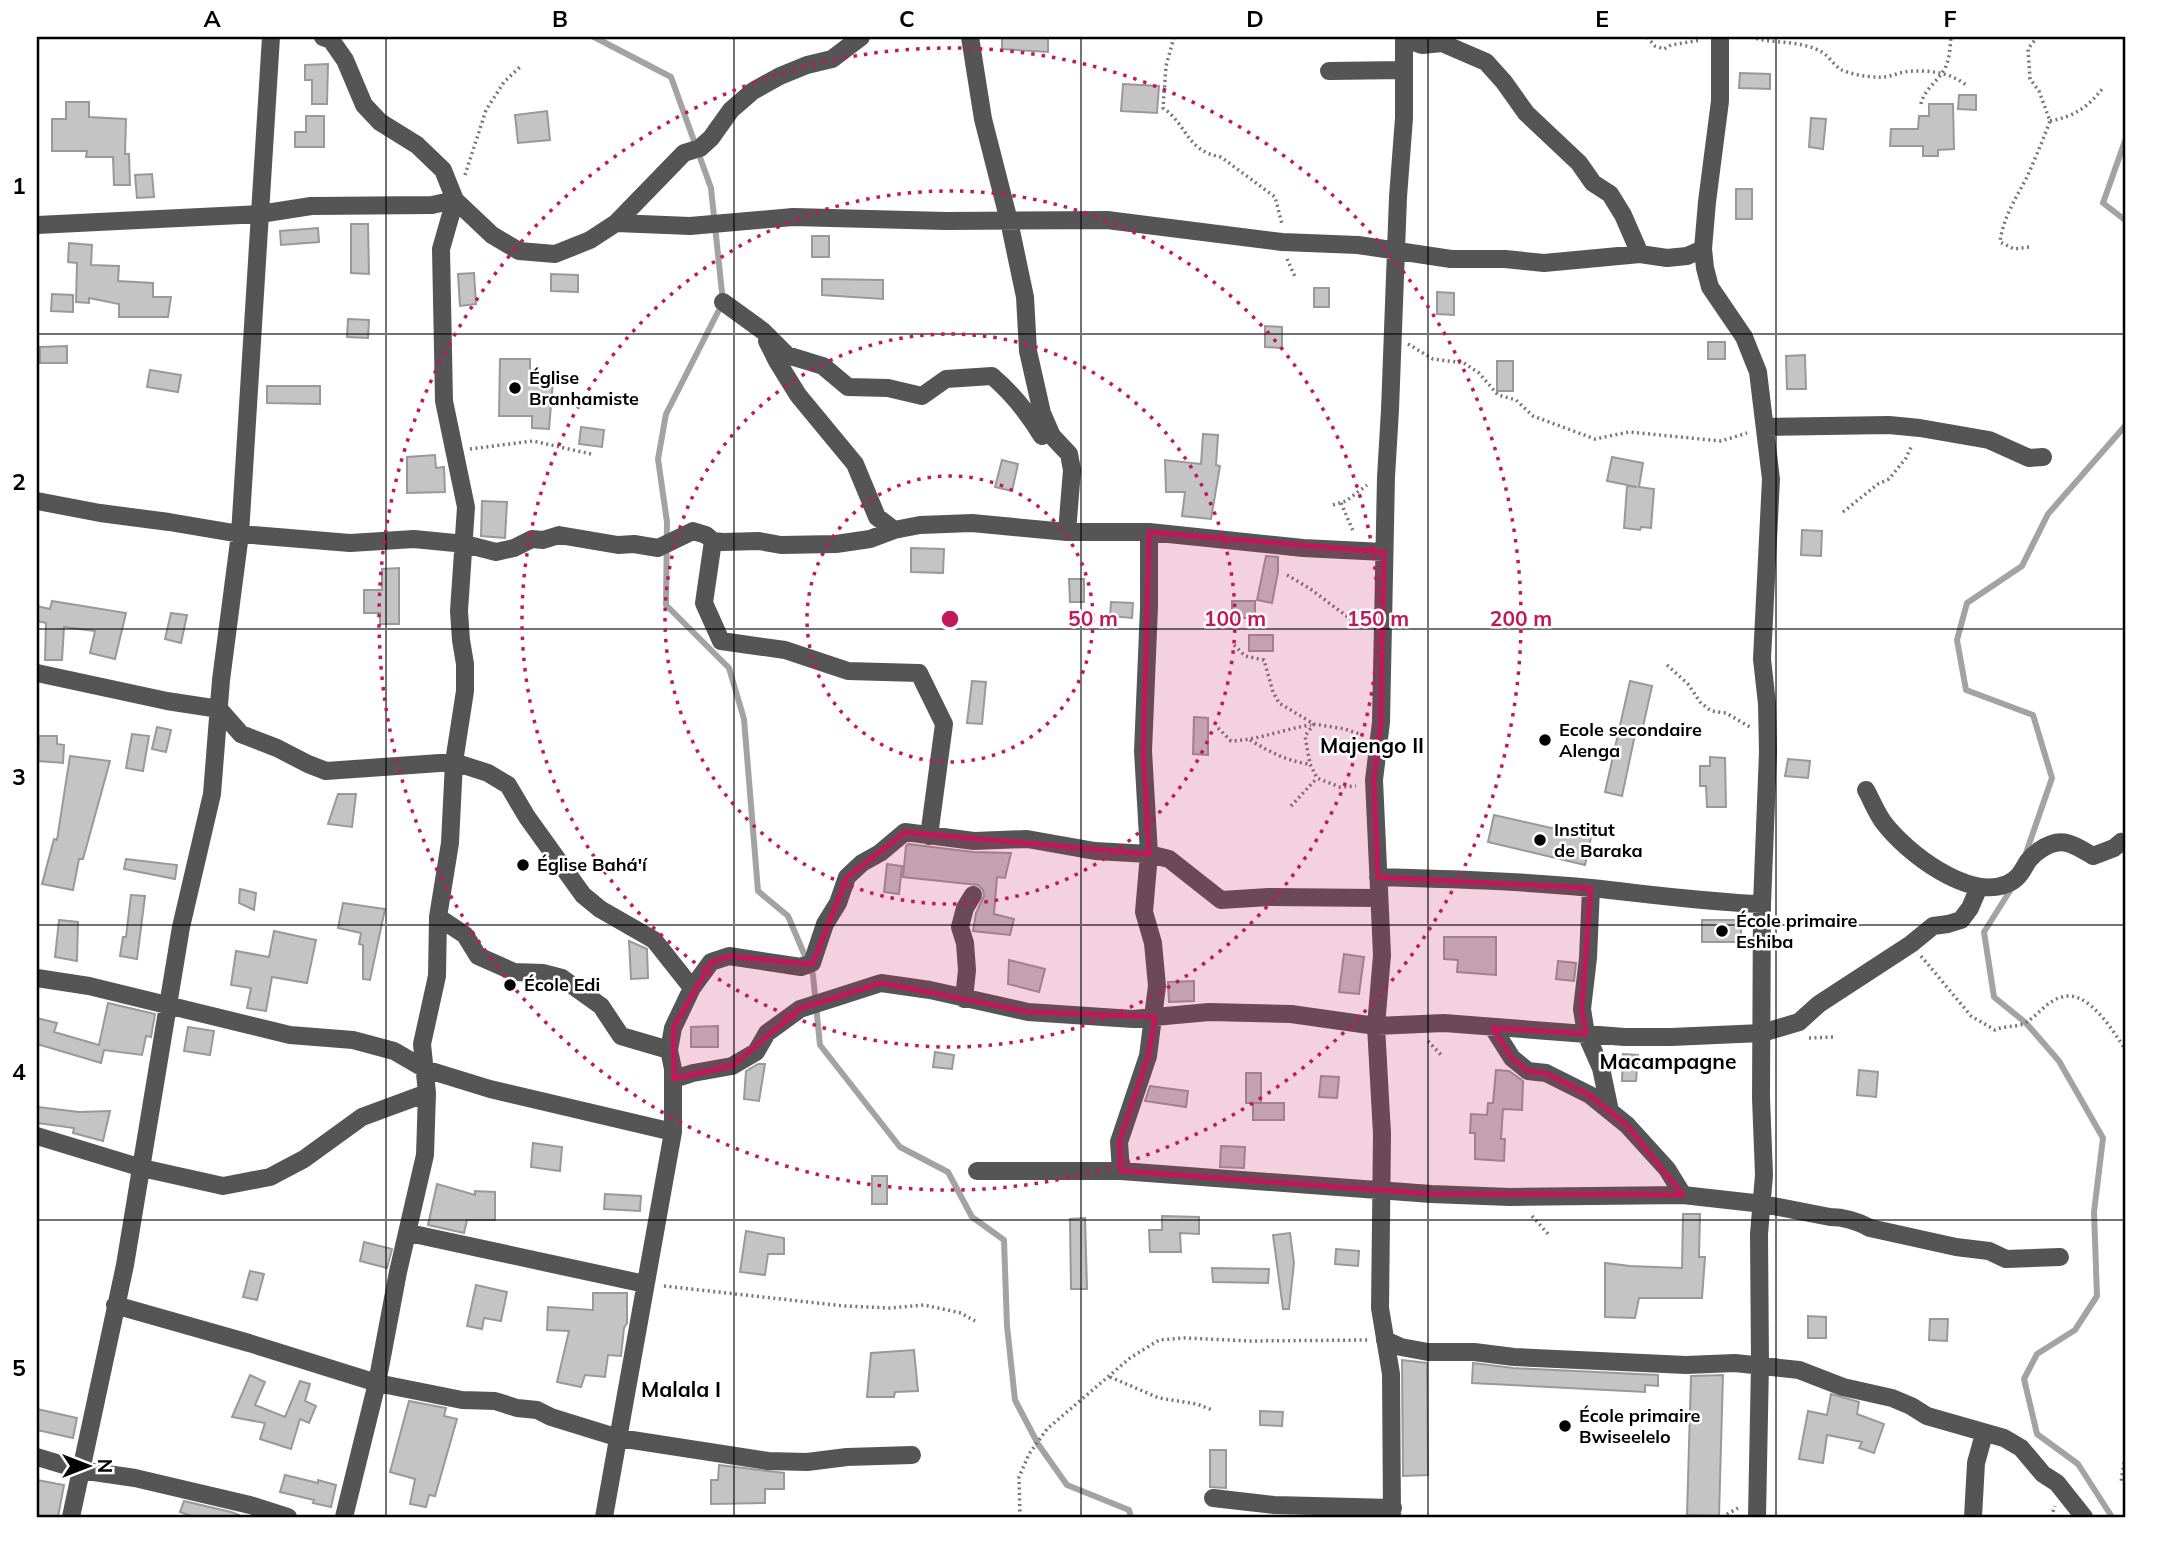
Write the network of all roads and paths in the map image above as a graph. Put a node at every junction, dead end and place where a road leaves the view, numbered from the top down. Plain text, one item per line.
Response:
1 (271, 37) edge
2 (323, 37) edge
3 (861, 37) edge
4 (970, 37) edge
5 (1174, 37) edge
6 (1647, 37) edge
7 (1751, 37) edge
8 (1951, 37) edge
9 (2037, 37) edge
10 (1404, 38) edge
11 (1720, 39) edge
12 (520, 67) dead end
13 (1404, 70) junction
14 (1329, 71) dead end
15 (1942, 73) junction
16 (1966, 85) dead end
17 (2103, 88) dead end
18 (1921, 104) dead end
19 (2050, 121) junction
20 (455, 200) junction
21 (260, 214) junction
22 (1009, 221) junction
23 (616, 223) junction
24 (37, 225) edge
25 (1282, 242) junction
26 (2029, 247) dead end
27 (1703, 249) junction
28 (1396, 251) junction
29 (1640, 254) junction
30 (1296, 279) dead end
31 (723, 302) dead end
32 (763, 331) junction
33 (1393, 339) junction
34 (1765, 427) junction
35 (1920, 428) junction
36 (455, 452) junction
37 (591, 454) dead end
38 (2042, 457) dead end
39 (1072, 470) junction
40 (1385, 477) junction
41 (37, 501) edge
42 (1341, 503) junction
43 (1333, 505) dead end
44 (1843, 512) dead end
45 (894, 530) junction
46 (1067, 532) junction
47 (1149, 532) junction
48 (240, 534) junction
49 (713, 541) junction
50 (465, 544) junction
51 (1376, 552) junction
52 (1287, 575) dead end
53 (1384, 632) junction
54 (1234, 645) dead end
55 (1667, 666) dead end
56 (37, 673) edge
57 (219, 709) junction
58 (1314, 724) junction
59 (1218, 728) dead end
60 (1767, 733) junction
61 (1378, 738) junction
62 (1250, 740) junction
63 (454, 762) junction
64 (1310, 764) junction
65 (1317, 778) junction
66 (1374, 780) junction
67 (1866, 790) dead end
68 (1291, 806) dead end
69 (929, 836) junction
70 (2125, 844) edge
71 (1149, 854) junction
72 (1378, 877) junction
73 (1979, 887) junction
74 (1591, 888) junction
75 (973, 895) dead end
76 (1379, 898) junction
77 (1762, 904) junction
78 (438, 917) junction
79 (1911, 944) junction
80 (37, 978) edge
81 (692, 988) junction
82 (964, 999) junction
83 (167, 1006) junction
84 (1154, 1017) junction
85 (1376, 1026) junction
86 (1493, 1028) junction
87 (1762, 1033) junction
88 (1586, 1034) junction
89 (2125, 1049) edge
90 (669, 1050) junction
91 (425, 1069) junction
92 (674, 1079) junction
93 (427, 1093) junction
94 (1610, 1111) junction
95 (673, 1132) junction
96 (37, 1136) edge
97 (142, 1168) junction
98 (976, 1171) dead end
99 (1121, 1171) junction
100 (1380, 1191) junction
101 (1683, 1195) junction
102 (1763, 1204) junction
103 (409, 1233) junction
104 (2060, 1257) dead end
105 (645, 1284) junction
106 (115, 1305) junction
107 (975, 1321) dead end
108 (1385, 1340) junction
109 (1760, 1364) junction
110 (1110, 1377) junction
111 (377, 1383) junction
112 (1212, 1410) dead end
113 (1984, 1434) junction
114 (619, 1438) junction
115 (912, 1455) dead end
116 (37, 1457) edge
117 (2125, 1457) edge
118 (80, 1470) junction
119 (2125, 1483) edge
120 (1213, 1498) dead end
121 (1255, 1509) edge
122 (1392, 1512) edge
123 (71, 1517) edge
124 (288, 1517) edge
125 (344, 1517) edge
126 (604, 1517) edge
127 (1020, 1517) edge
128 (1757, 1517) edge
129 (1973, 1517) edge
130 (2084, 1517) edge

1 - 21 street
2 - 20 street
3 - 23 street
4 - 22 street
5 - 25 path
6 - 11 path
7 - 15 path
8 - 15 path
9 - 19 path
10 - 13 street
10 - 29 street
11 - 27 street
12 - 20 path
13 - 14 street
13 - 28 street
15 - 16 path
15 - 18 path
17 - 19 path
19 - 26 path
20 - 21 street
20 - 23 street
20 - 36 street
21 - 24 street
21 - 48 street
22 - 23 street
22 - 25 street
22 - 39 street
25 - 28 street
25 - 30 path
27 - 29 street
27 - 34 street
28 - 29 street
28 - 33 street
31 - 32 street
32 - 39 street
32 - 45 street
33 - 34 path
33 - 40 street
34 - 35 street
34 - 60 street
35 - 38 street
35 - 44 path
36 - 37 path
36 - 50 street
39 - 46 street
40 - 42 path
40 - 51 street
41 - 48 street
42 - 43 path
42 - 51 path
45 - 46 street
45 - 49 street
46 - 47 street
47 - 51 street
47 - 71 street
48 - 50 street
48 - 57 street
49 - 50 street
49 - 69 street
50 - 63 street
51 - 53 street
52 - 53 path
53 - 61 street
54 - 58 path
55 - 60 path
56 - 57 street
57 - 63 street
57 - 83 street
58 - 61 path
58 - 62 path
58 - 64 path
59 - 62 path
60 - 77 street
61 - 66 street
62 - 64 path
63 - 78 street
63 - 81 street
64 - 65 path
65 - 66 path
65 - 68 path
66 - 72 street
67 - 73 street
69 - 71 street
69 - 81 street
70 - 73 street
71 - 76 street
71 - 84 street
72 - 74 street
72 - 76 street
73 - 79 street
74 - 77 street
74 - 88 street
75 - 82 street
76 - 85 street
77 - 87 street
78 - 90 street
78 - 91 street
79 - 87 street
79 - 89 path
80 - 83 street
81 - 90 street
82 - 84 street
82 - 92 street
83 - 91 street
83 - 97 street
84 - 85 street
84 - 99 street
85 - 86 street
85 - 100 street
86 - 88 street
86 - 94 street
87 - 88 street
87 - 102 street
88 - 94 street
90 - 92 street
91 - 93 street
91 - 95 street
92 - 95 street
93 - 97 street
93 - 103 street
94 - 101 street
95 - 105 street
96 - 97 street
97 - 106 street
98 - 99 street
99 - 100 street
100 - 101 street
100 - 108 street
101 - 102 street
102 - 104 street
102 - 109 street
103 - 105 street
103 - 111 street
105 - 107 path
105 - 114 street
106 - 111 street
106 - 118 street
108 - 109 street
108 - 110 path
108 - 122 street
109 - 113 street
109 - 128 street
110 - 112 path
110 - 127 path
111 - 114 street
111 - 125 street
113 - 129 street
113 - 130 street
114 - 115 street
114 - 126 street
116 - 118 street
117 - 119 path
118 - 123 street
118 - 124 street
120 - 121 street
121 - 122 street

